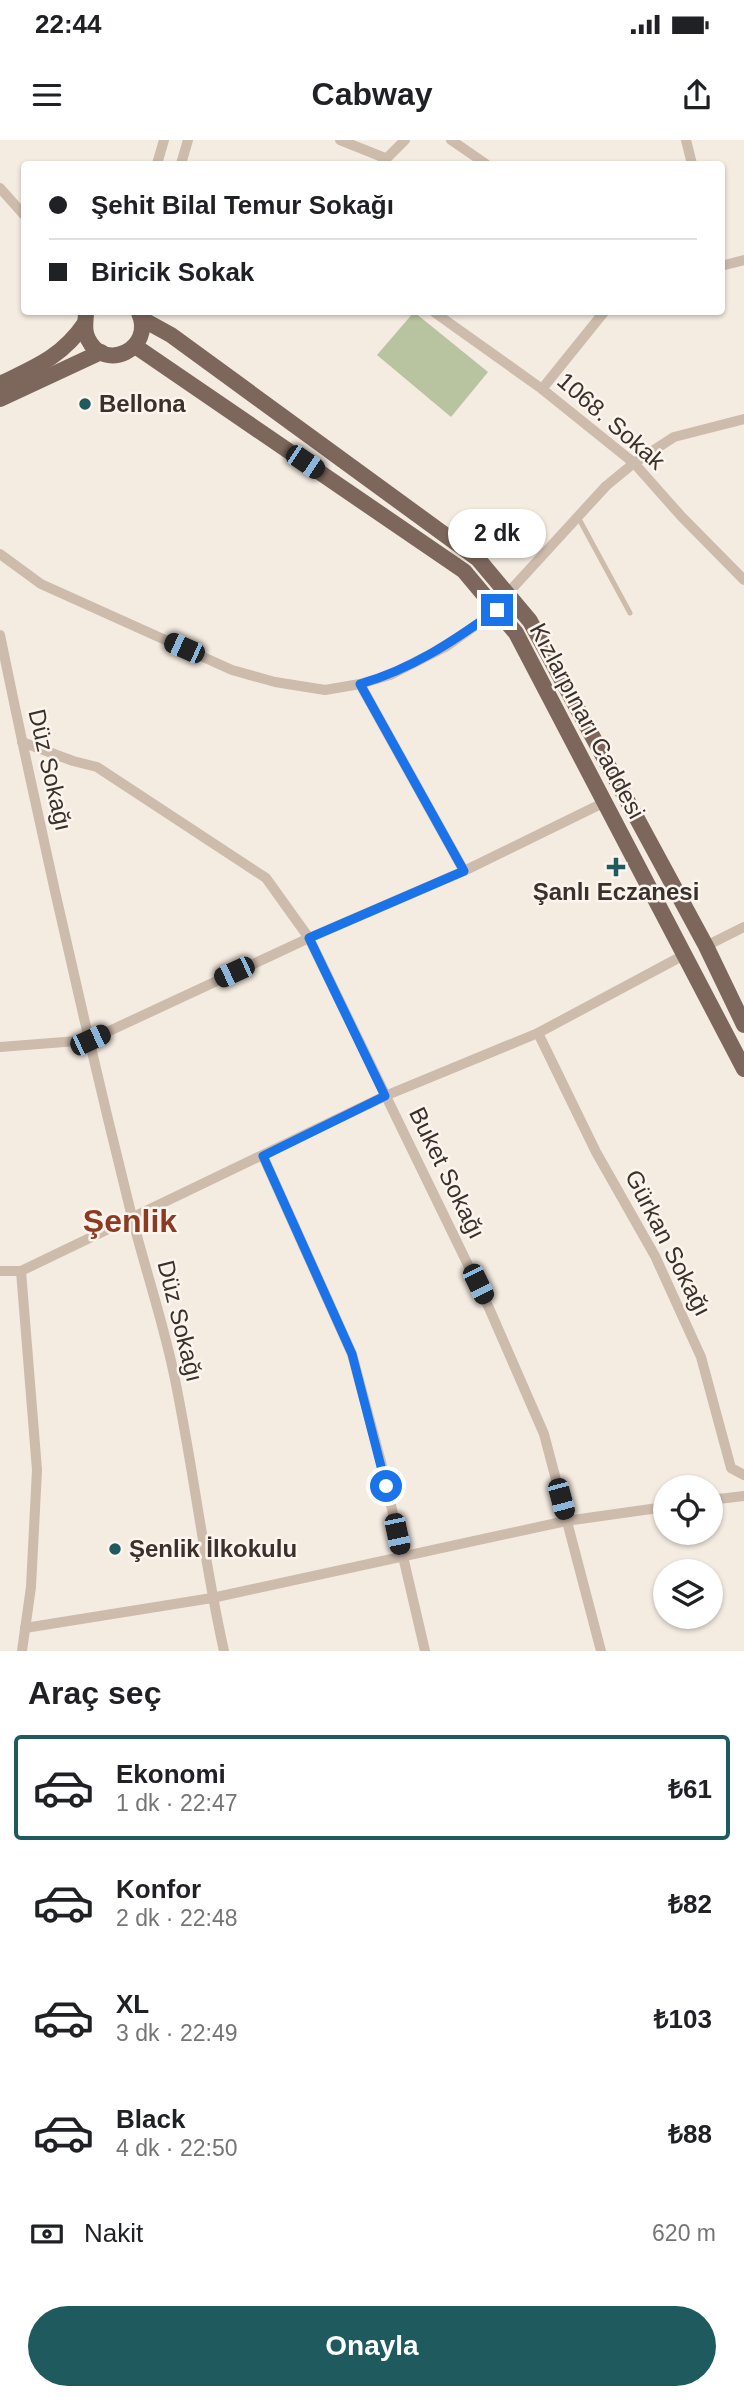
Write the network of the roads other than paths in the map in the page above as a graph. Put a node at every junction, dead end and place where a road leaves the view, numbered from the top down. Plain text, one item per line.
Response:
1 (164, 140) edge
2 (188, 140) edge
3 (340, 140) edge
4 (405, 140) edge
5 (451, 140) edge
6 (686, 140) edge
7 (158, 161) edge
8 (182, 161) edge
9 (383, 161) edge
10 (482, 161) edge
11 (690, 161) edge
12 (2, 192) edge
13 (21, 212) edge
14 (744, 260) edge
15 (725, 265) edge
16 (87, 315) edge
17 (438, 315) edge
18 (602, 315) edge
19 (140, 316) edge
20 (135, 346) junction
21 (100, 352) junction
22 (0, 384) edge
23 (542, 389) junction
24 (0, 399) edge
25 (744, 419) edge
26 (634, 463) junction
27 (578, 517) junction
28 (0, 554) edge
29 (742, 575) edge
30 (507, 594) junction
31 (497, 610) junction
32 (630, 613) dead end
33 (0, 635) edge
34 (360, 684) junction
35 (22, 742) junction
36 (605, 802) junction
37 (464, 871) junction
38 (744, 927) edge
39 (309, 938) junction
40 (706, 946) junction
41 (684, 955) junction
42 (744, 1024) edge
43 (538, 1033) junction
44 (90, 1040) junction
45 (0, 1047) edge
46 (744, 1069) edge
47 (385, 1096) junction
48 (263, 1156) junction
49 (132, 1218) junction
50 (21, 1270) junction
51 (0, 1271) edge
52 (744, 1475) edge
53 (744, 1496) edge
54 (723, 1498) edge
55 (653, 1509) edge
56 (566, 1521) junction
57 (402, 1558) junction
58 (212, 1598) junction
59 (25, 1628) junction
60 (22, 1651) edge
61 (224, 1651) edge
62 (425, 1651) edge
63 (601, 1651) edge

1 - 7 street
2 - 8 street
3 - 9 street
4 - 9 street
5 - 10 street
6 - 11 street
12 - 13 street
14 - 15 street
16 - 21 main road
16 - 22 main road
17 - 23 street, 1068. Sokak
18 - 23 street
19 - 20 main road
19 - 30 main road, Kızlarpınarı Caddesi
20 - 21 main road
20 - 31 main road, Kızlarpınarı Caddesi
21 - 24 main road
23 - 26 street, 1068. Sokak
25 - 26 street
26 - 27 street
26 - 29 street, 1068. Sokak
27 - 30 street
27 - 32 lane
28 - 34 street
30 - 40 main road, Kızlarpınarı Caddesi
31 - 34 street
31 - 36 main road, Kızlarpınarı Caddesi
33 - 35 street, Düz Sokağı
34 - 37 street
35 - 39 street, Buket Sokağı
35 - 44 street, Düz Sokağı
36 - 37 street
36 - 41 main road, Kızlarpınarı Caddesi
37 - 39 street
38 - 40 street
39 - 44 street
39 - 47 street, Buket Sokağı
40 - 42 main road, Kızlarpınarı Caddesi
41 - 43 street
41 - 46 main road, Kızlarpınarı Caddesi
43 - 47 street
43 - 52 street, Gürkan Sokağı
44 - 45 street
44 - 49 street, Düz Sokağı
47 - 48 street
47 - 56 street, Buket Sokağı
48 - 49 street
48 - 57 street
49 - 50 street
49 - 58 street, Düz Sokağı
50 - 51 street
50 - 59 street
53 - 54 street
55 - 56 street
56 - 57 street
56 - 63 street, Buket Sokağı
57 - 58 street
57 - 62 street
58 - 59 street
58 - 61 street, Düz Sokağı
59 - 60 street

